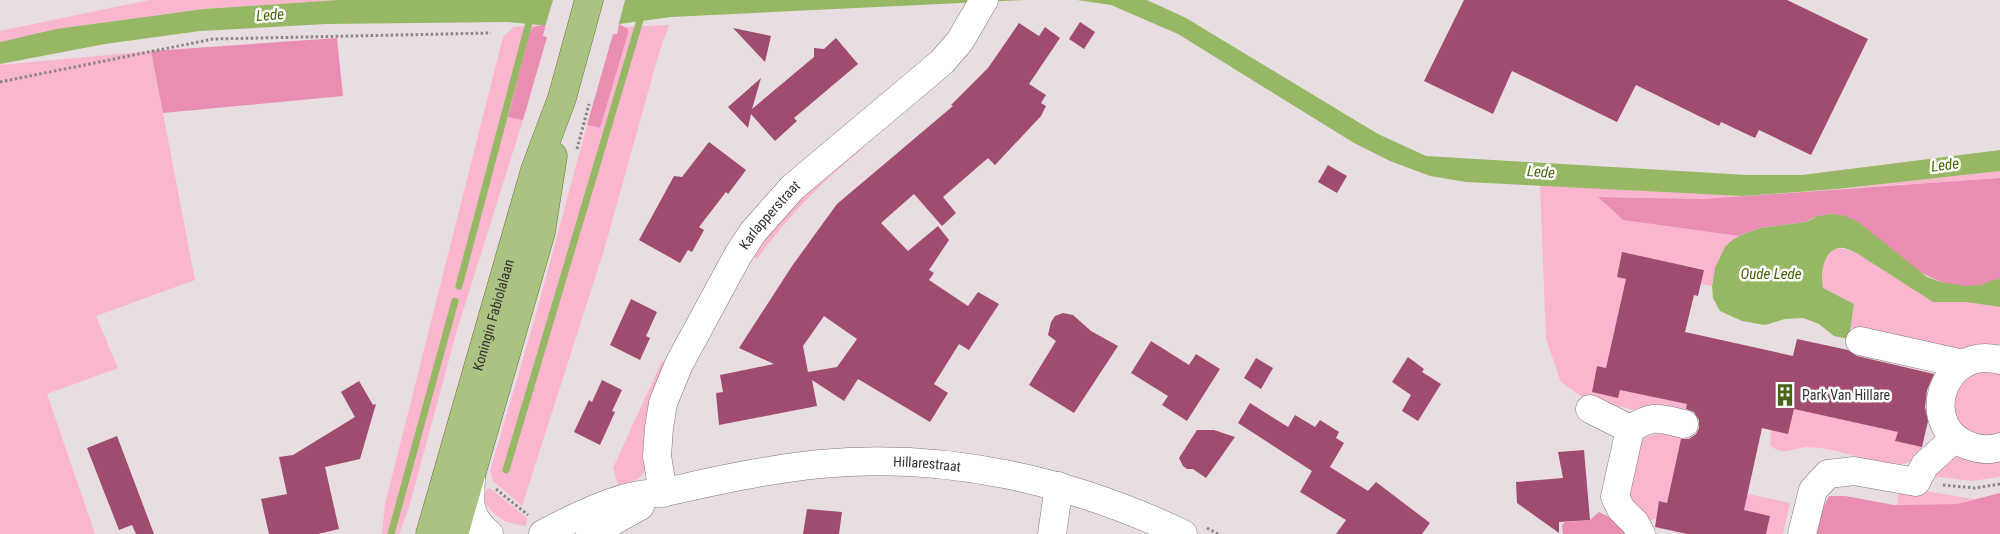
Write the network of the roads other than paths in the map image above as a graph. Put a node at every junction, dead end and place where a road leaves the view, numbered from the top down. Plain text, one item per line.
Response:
1 (589, 0) edge
2 (982, 4) edge
3 (562, 98) junction
4 (1860, 341) dead end
5 (2000, 360) edge
6 (1963, 364) junction
7 (1590, 409) dead end
8 (1684, 424) dead end
9 (1630, 429) junction
10 (1955, 438) junction
11 (2000, 447) edge
12 (471, 475) junction
13 (1060, 486) junction
14 (663, 493) junction
15 (617, 518) edge
16 (430, 534) edge
17 (454, 534) edge
18 (489, 534) edge
19 (543, 534) edge
20 (590, 534) edge
21 (1052, 534) edge
22 (1183, 534) edge
23 (1641, 534) edge
24 (1802, 534) edge

1 - 3 main road, Koningin Fabiolalaan
2 - 14 street, Karlapperstraat
3 - 12 main road, Koningin Fabiolalaan
3 - 16 main road, Koningin Fabiolalaan
4 - 6 street
5 - 6 street
6 - 10 street
7 - 9 street
8 - 9 street
9 - 23 street
10 - 11 street
10 - 24 street
12 - 17 main road, Koningin Fabiolalaan
12 - 18 street
13 - 14 street, Hillarestraat
13 - 21 street
13 - 22 street, Hillarestraat
14 - 15 street, Hillarestraat
15 - 19 street, Hillarestraat
15 - 20 street, Hillarestraat

